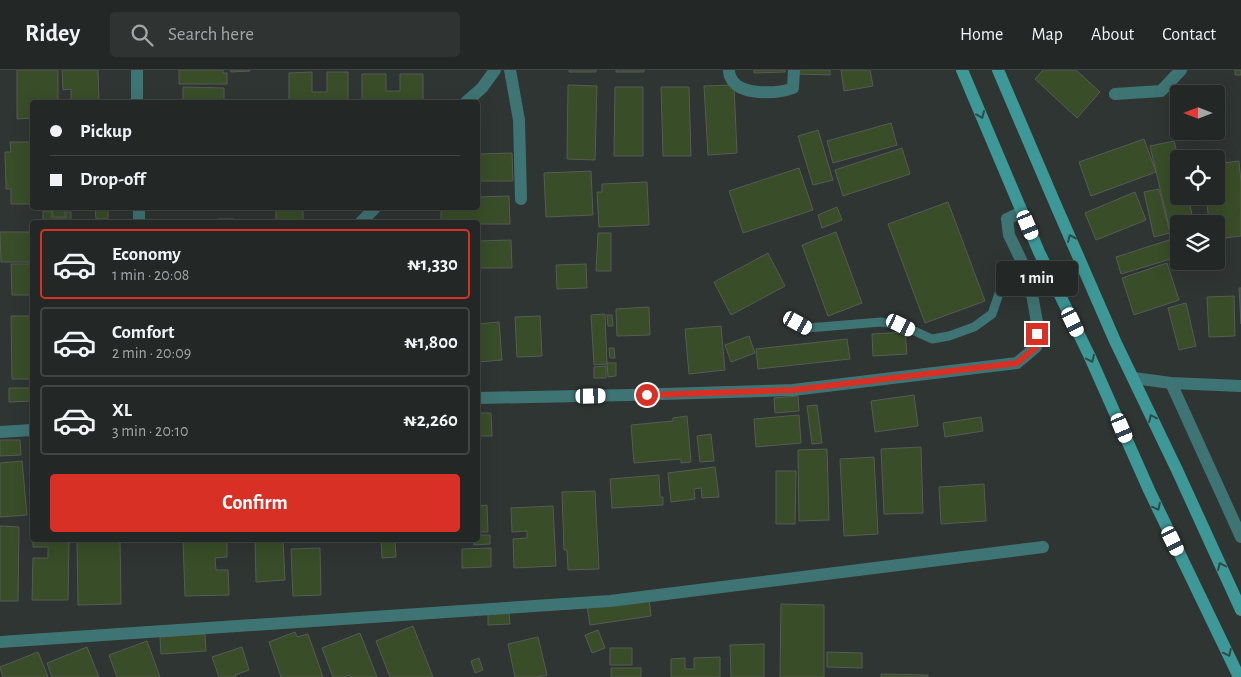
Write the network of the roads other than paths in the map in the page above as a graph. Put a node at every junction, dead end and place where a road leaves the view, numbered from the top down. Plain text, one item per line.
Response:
1 (137, 70) edge
2 (495, 70) edge
3 (510, 70) edge
4 (729, 70) edge
5 (794, 70) edge
6 (962, 70) edge
7 (998, 70) edge
8 (1181, 70) edge
9 (1115, 94) dead end
10 (138, 100) edge
11 (468, 100) edge
12 (522, 199) dead end
13 (373, 210) edge
14 (1022, 212) junction
15 (363, 220) edge
16 (1024, 268) junction
17 (789, 317) dead end
18 (1134, 378) junction
19 (1171, 383) junction
20 (1241, 386) edge
21 (480, 398) edge
22 (30, 430) edge
23 (0, 432) edge
24 (1241, 537) edge
25 (1043, 547) dead end
26 (1241, 610) edge
27 (0, 642) edge
28 (1239, 677) edge

1 - 10 street
2 - 11 street
3 - 12 street
4 - 5 street
6 -> 14 main road
18 -> 7 main road
8 - 9 street
13 - 15 street
14 - 16 street
14 -> 28 main road
16 - 17 lane
16 - 21 street
18 - 19 street
26 -> 18 main road
19 - 20 street
19 - 24 street
22 - 23 street
25 - 27 street

